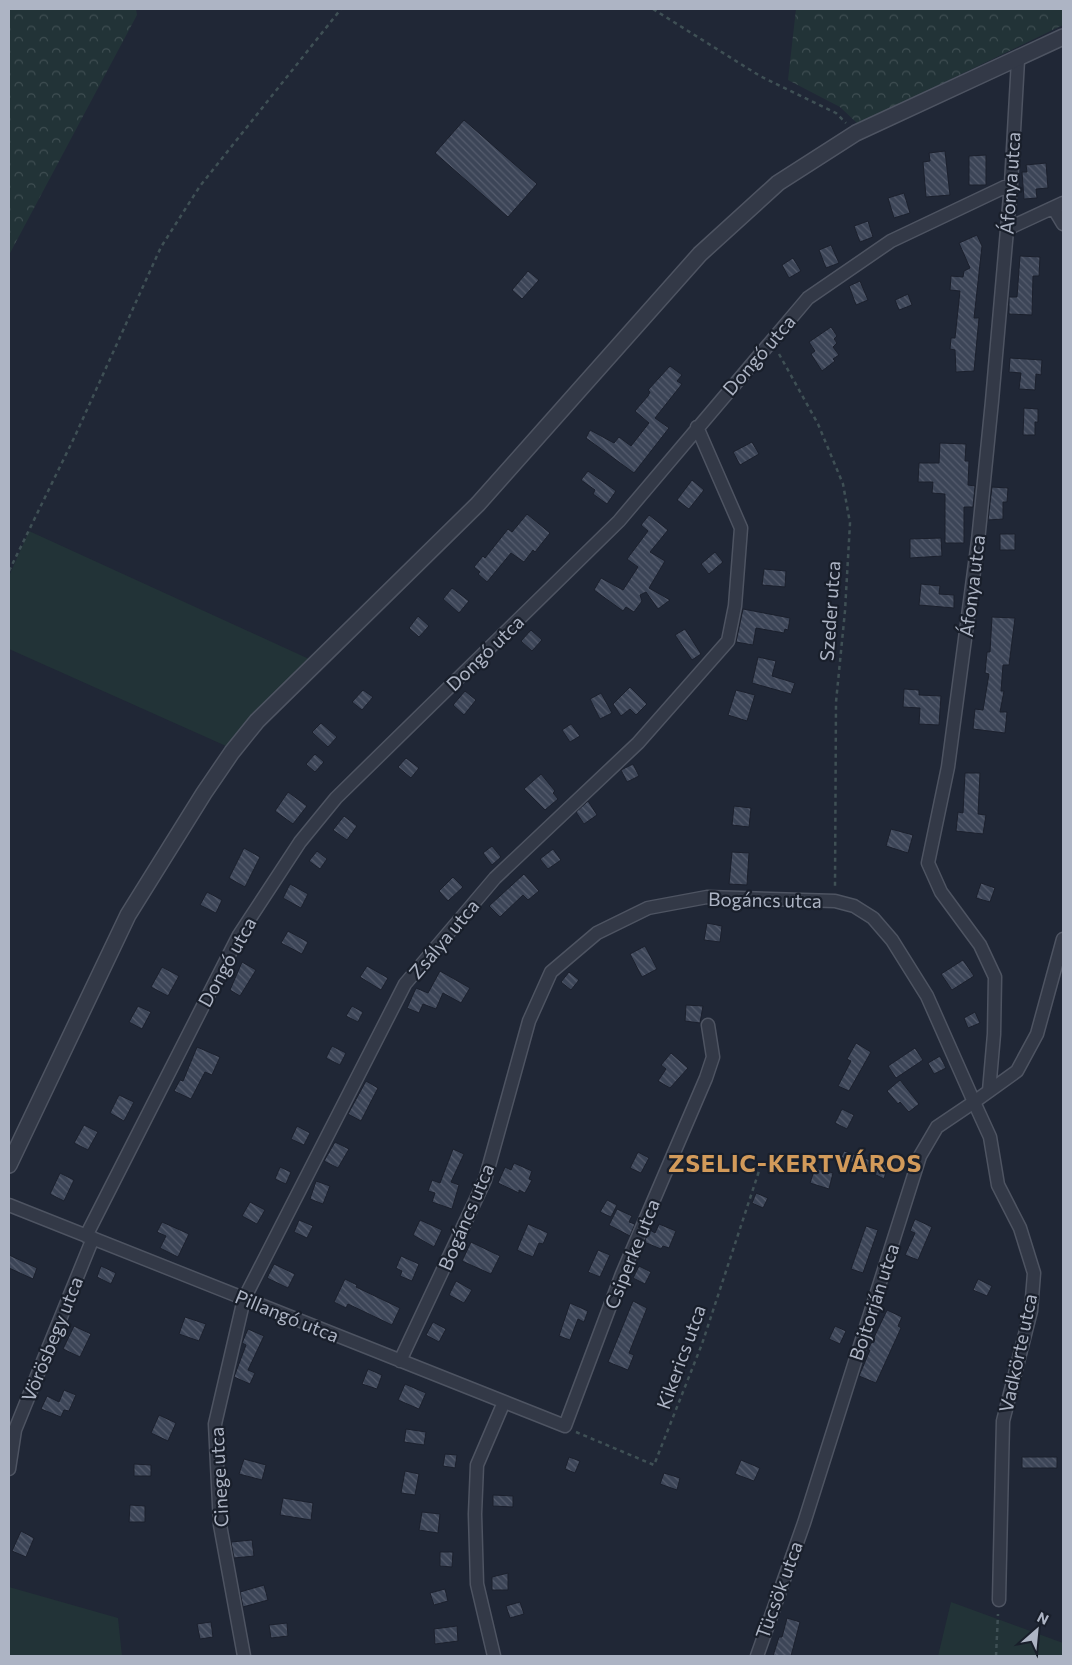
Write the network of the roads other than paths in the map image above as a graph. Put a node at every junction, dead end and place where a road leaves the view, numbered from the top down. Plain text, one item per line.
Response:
1 (1063, 37) edge
2 (1018, 60) junction
3 (1010, 184) junction
4 (1059, 206) edge
5 (1063, 224) edge
6 (1006, 229) junction
7 (697, 427) junction
8 (1063, 939) edge
9 (708, 1025) dead end
10 (989, 1091) junction
11 (974, 1102) junction
12 (9, 1165) edge
13 (9, 1205) edge
14 (89, 1237) junction
15 (244, 1299) junction
16 (400, 1361) junction
17 (504, 1402) junction
18 (565, 1426) joint
19 (9, 1469) edge
20 (804, 1523) joint
21 (999, 1600) road end
22 (244, 1656) edge
23 (494, 1656) edge
24 (757, 1656) edge

1 - 2 street
2 - 3 street, Áfonya utca
2 - 12 street
3 - 6 street, Áfonya utca
3 - 7 street, Dongó utca
4 - 5 street
4 - 6 street
6 - 10 street, Áfonya utca
7 - 14 street, Dongó utca
7 - 15 street, Zsálya utca
8 - 10 street
9 - 18 street, Csiperke utca
10 - 11 street
11 - 16 street, Bogáncs utca
11 - 20 street, Bojtorján utca
11 - 21 street, Vadkörte utca
13 - 14 street, Pillangó utca
14 - 15 street, Pillangó utca
14 - 19 street, Vörösbegy utca
15 - 16 street, Pillangó utca
15 - 22 street, Cinege utca
16 - 17 street, Pillangó utca
17 - 18 street, Pillangó utca
17 - 23 street
20 - 24 street, Tücsök utca

